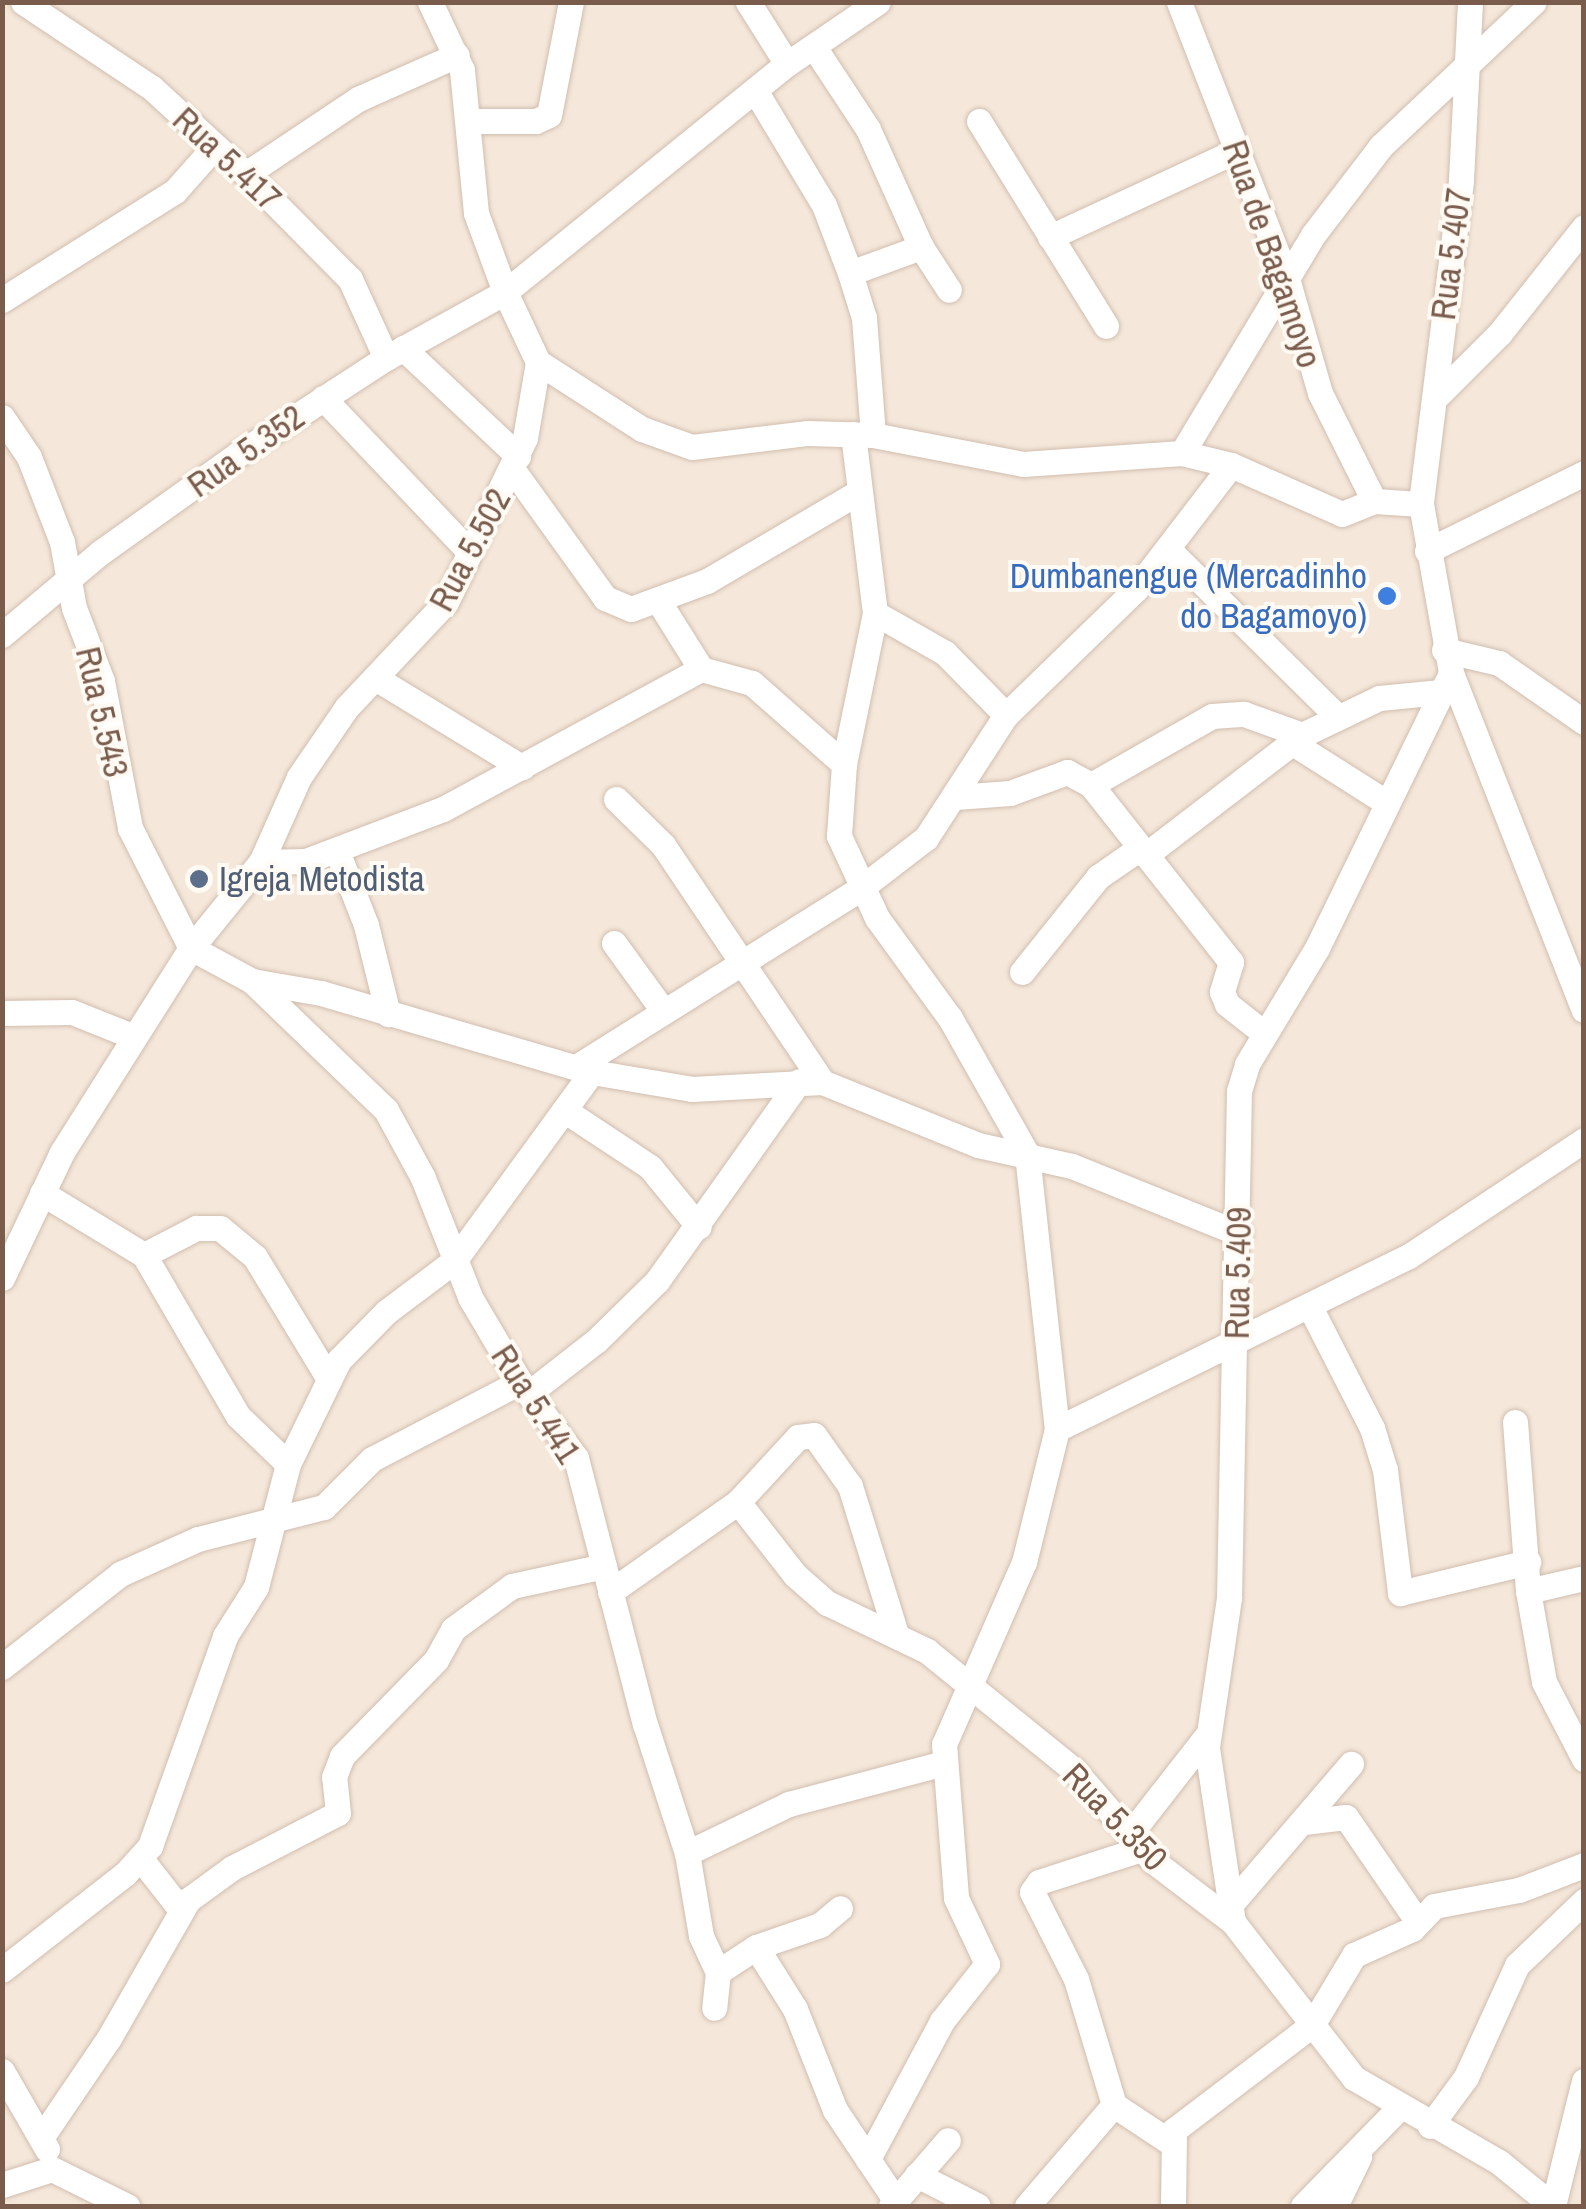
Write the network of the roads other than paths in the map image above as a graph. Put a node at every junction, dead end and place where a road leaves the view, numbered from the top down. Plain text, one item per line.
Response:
1 (430, 2) edge
2 (571, 2) edge
3 (748, 2) edge
4 (878, 2) edge
5 (1179, 2) edge
6 (1470, 2) edge
7 (1534, 2) edge
8 (39, 7) edge
9 (814, 46) junction
10 (457, 55) junction
11 (1470, 63) junction
12 (787, 64) junction
13 (756, 92) junction
14 (472, 120) junction
15 (979, 121) dead end
16 (215, 146) junction
17 (1236, 150) junction
18 (246, 174) junction
19 (1584, 227) edge
20 (1050, 237) junction
21 (922, 247) junction
22 (850, 273) junction
23 (1288, 282) junction
24 (949, 290) dead end
25 (505, 292) junction
26 (2, 300) edge
27 (1106, 326) dead end
28 (395, 353) junction
29 (538, 362) junction
30 (1440, 394) junction
31 (322, 398) junction
32 (2, 417) edge
33 (863, 434) junction
34 (1182, 453) junction
35 (515, 463) junction
36 (1231, 465) junction
37 (1584, 473) edge
38 (857, 493) junction
39 (1374, 501) junction
40 (1421, 504) junction
41 (467, 550) junction
42 (1168, 550) junction
43 (1427, 550) junction
44 (68, 580) junction
45 (659, 602) junction
46 (875, 613) junction
47 (2, 635) edge
48 (701, 669) junction
49 (1445, 671) junction
50 (377, 679) junction
51 (1006, 716) junction
52 (1337, 716) junction
53 (1584, 722) edge
54 (1296, 738) junction
55 (844, 764) junction
56 (522, 767) junction
57 (1091, 785) junction
58 (956, 797) junction
59 (616, 799) dead end
60 (1384, 800) junction
61 (337, 850) junction
62 (1146, 854) junction
63 (261, 862) junction
64 (861, 888) junction
65 (614, 943) dead end
66 (190, 948) junction
67 (740, 960) junction
68 (1022, 972) dead end
69 (252, 981) junction
70 (662, 1009) junction
71 (1584, 1010) edge
72 (2, 1013) edge
73 (388, 1014) junction
74 (1265, 1034) junction
75 (132, 1036) junction
76 (584, 1069) junction
77 (810, 1082) junction
78 (564, 1110) junction
79 (1584, 1140) edge
80 (1027, 1154) junction
81 (42, 1193) junction
82 (699, 1228) junction
83 (1240, 1234) junction
84 (144, 1255) junction
85 (454, 1262) junction
86 (2, 1278) edge
87 (1310, 1307) junction
88 (1238, 1340) junction
89 (329, 1379) junction
90 (524, 1388) junction
91 (1515, 1422) dead end
92 (1057, 1429) junction
93 (288, 1464) junction
94 (738, 1502) junction
95 (272, 1524) junction
96 (1528, 1562) junction
97 (604, 1566) junction
98 (1584, 1578) edge
99 (1528, 1591) junction
100 (610, 1592) junction
101 (896, 1634) junction
102 (2, 1667) edge
103 (968, 1688) junction
104 (1208, 1734) junction
105 (1584, 1759) edge
106 (944, 1763) junction
107 (1351, 1764) dead end
108 (1304, 1822) junction
109 (1136, 1841) junction
110 (687, 1853) junction
111 (141, 1859) junction
112 (1584, 1866) edge
113 (1584, 1901) edge
114 (840, 1908) dead end
115 (180, 1909) junction
116 (1231, 1913) junction
117 (1418, 1922) junction
118 (756, 1947) junction
119 (2, 1970) edge
120 (718, 1972) junction
121 (714, 2008) dead end
122 (1312, 2025) junction
123 (2, 2071) edge
124 (1584, 2080) edge
125 (1114, 2105) junction
126 (1398, 2109) junction
127 (1430, 2126) junction
128 (1577, 2128) edge
129 (43, 2135) junction
130 (948, 2140) dead end
131 (1170, 2142) junction
132 (1362, 2149) junction
133 (868, 2159) junction
134 (52, 2169) junction
135 (916, 2175) junction
136 (2, 2186) edge
137 (893, 2202) edge
138 (127, 2206) edge
139 (978, 2206) edge
140 (1028, 2206) edge
141 (1173, 2206) edge
142 (1302, 2206) edge
143 (1335, 2206) edge
144 (1553, 2206) edge

1 - 10 street
2 - 14 street
3 - 12 street
4 - 9 street
5 - 17 street, Rua de Bagamoyo
6 - 11 street, Rua 5.407
7 - 11 street
8 - 16 street, Rua 5.417
9 - 12 street
9 - 21 street
10 - 14 street
10 - 18 street
11 - 23 street
11 - 30 street, Rua 5.407
12 - 13 street
13 - 22 street
13 - 25 street
14 - 25 street
15 - 20 street
16 - 18 street, Rua 5.417
16 - 26 street
17 - 20 street
17 - 23 street, Rua de Bagamoyo
18 - 28 street, Rua 5.417
19 - 30 street
20 - 27 street
21 - 22 street
21 - 24 street
22 - 33 street
23 - 34 street
23 - 39 street, Rua de Bagamoyo
25 - 28 street, Rua 5.352
25 - 29 street
28 - 31 street, Rua 5.352
28 - 35 street
29 - 33 street
29 - 35 street, Rua 5.502
30 - 40 street, Rua 5.407
31 - 41 street
31 - 44 street, Rua 5.352
32 - 44 street, Rua 5.543
33 - 34 street
33 - 38 street
34 - 36 street
35 - 41 street, Rua 5.502
35 - 45 street
36 - 39 street
36 - 42 street
37 - 43 street
38 - 45 street
38 - 46 street
39 - 40 street
40 - 43 street
41 - 50 street, Rua 5.502
42 - 51 street
42 - 52 street
43 - 49 street
44 - 47 street, Rua 5.352
44 - 66 street, Rua 5.543
45 - 48 street
46 - 51 street
46 - 55 street
48 - 55 street
48 - 56 street
49 - 52 street
49 - 53 street
49 - 60 street, Rua 5.409
49 - 71 street
50 - 56 street
50 - 63 street, Rua 5.502
51 - 58 street
52 - 54 street
54 - 57 street
54 - 60 street
54 - 62 street
55 - 64 street
56 - 61 street
57 - 58 street
57 - 62 street
58 - 64 street
59 - 67 street
60 - 74 street, Rua 5.409
61 - 63 street
61 - 73 street
62 - 68 street
62 - 74 street
63 - 66 street, Rua 5.502
64 - 67 street
64 - 80 street
65 - 70 street
66 - 69 street
66 - 75 street, Rua 5.502
67 - 70 street
67 - 77 street
69 - 73 street
69 - 85 street, Rua 5.441
70 - 76 street
72 - 75 street
73 - 76 street
74 - 83 street, Rua 5.409
75 - 81 street, Rua 5.502
76 - 77 street
76 - 78 street
77 - 80 street
77 - 82 street
78 - 82 street
78 - 85 street
79 - 87 street
80 - 83 street
80 - 92 street
81 - 84 street
81 - 86 street, Rua 5.502
82 - 90 street
83 - 88 street, Rua 5.409
84 - 89 street
84 - 93 street
85 - 89 street
85 - 90 street, Rua 5.441
87 - 88 street
87 - 96 street
88 - 92 street
88 - 104 street, Rua 5.409
89 - 93 street
90 - 95 street
90 - 97 street, Rua 5.441
91 - 96 street
92 - 103 street
93 - 95 street
94 - 100 street
94 - 101 street, Rua 5.350
94 - 101 street
95 - 102 street
95 - 111 street
96 - 99 street
97 - 100 street, Rua 5.441
97 - 115 street
98 - 99 street
99 - 105 street
100 - 110 street, Rua 5.441
101 - 103 street, Rua 5.350
103 - 106 street
103 - 109 street, Rua 5.350
104 - 109 street
104 - 116 street, Rua 5.409
106 - 110 street
106 - 133 street
107 - 108 street
108 - 116 street
108 - 117 street
109 - 116 street, Rua 5.350
109 - 125 street
110 - 120 street, Rua 5.441
111 - 115 street
111 - 119 street
112 - 117 street
113 - 127 street
114 - 118 street
115 - 129 street
116 - 122 street, Rua 5.350
117 - 122 street
118 - 120 street
118 - 133 street
120 - 121 street, Rua 5.441
122 - 126 street, Rua 5.350
122 - 131 street
123 - 129 street
124 - 128 street
125 - 131 street
125 - 140 street
126 - 127 street, Rua 5.350
126 - 132 street
127 - 144 street, Rua 5.350
128 - 144 street
129 - 134 street
130 - 135 street
131 - 141 street
132 - 142 street
132 - 143 street
133 - 137 street
134 - 136 street
134 - 138 street
135 - 137 street
135 - 139 street

